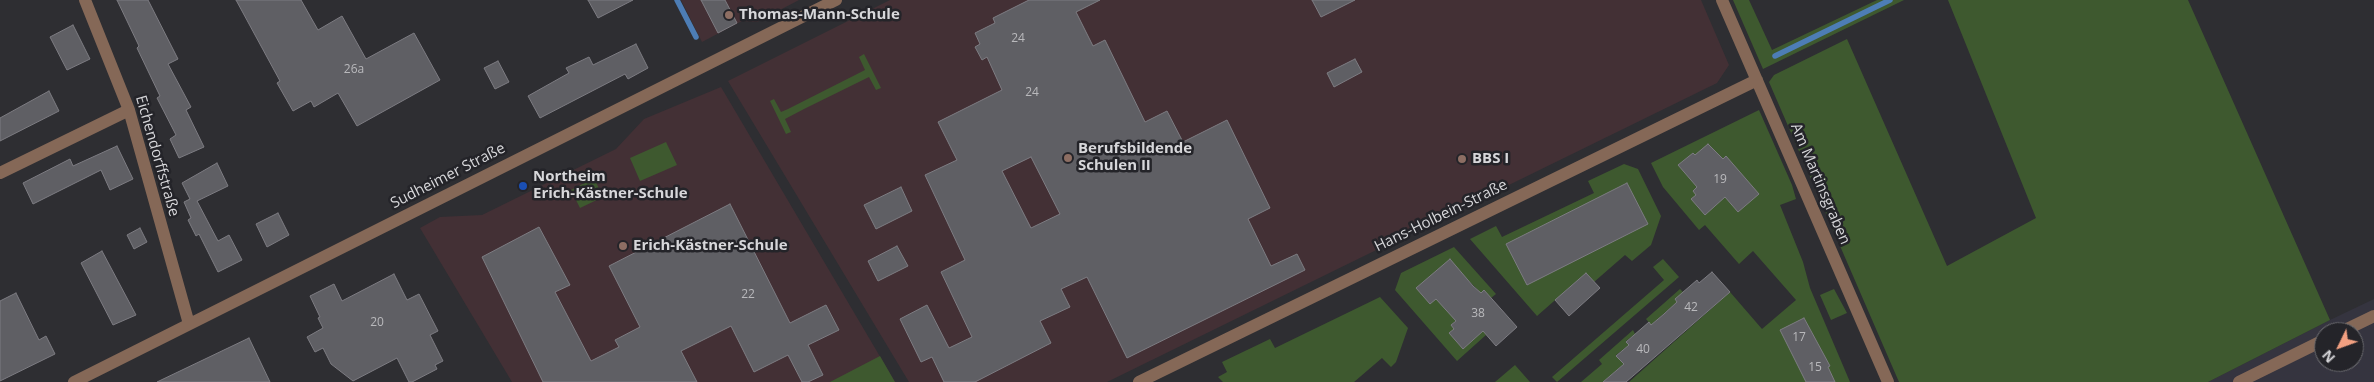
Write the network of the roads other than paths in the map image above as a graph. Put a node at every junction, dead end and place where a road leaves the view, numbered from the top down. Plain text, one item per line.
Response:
1 (85, 0) edge
2 (836, 0) edge
3 (1722, 0) edge
4 (1757, 80) junction
5 (129, 110) junction
6 (0, 173) edge
7 (2374, 316) edge
8 (2361, 322) edge
9 (189, 324) junction
10 (2314, 345) edge
11 (74, 382) edge
12 (1138, 382) edge
13 (1888, 382) edge
14 (2239, 382) edge

1 - 5 street, Eichendorffstraße
2 - 9 street, Sudheimer Straße
3 - 4 street, Am Martinsgraben
4 - 12 street, Hans-Holbein-Straße
4 - 13 street, Am Martinsgraben
5 - 6 street
5 - 9 street, Eichendorffstraße
7 - 8 street
9 - 11 street, Sudheimer Straße
10 - 14 street

